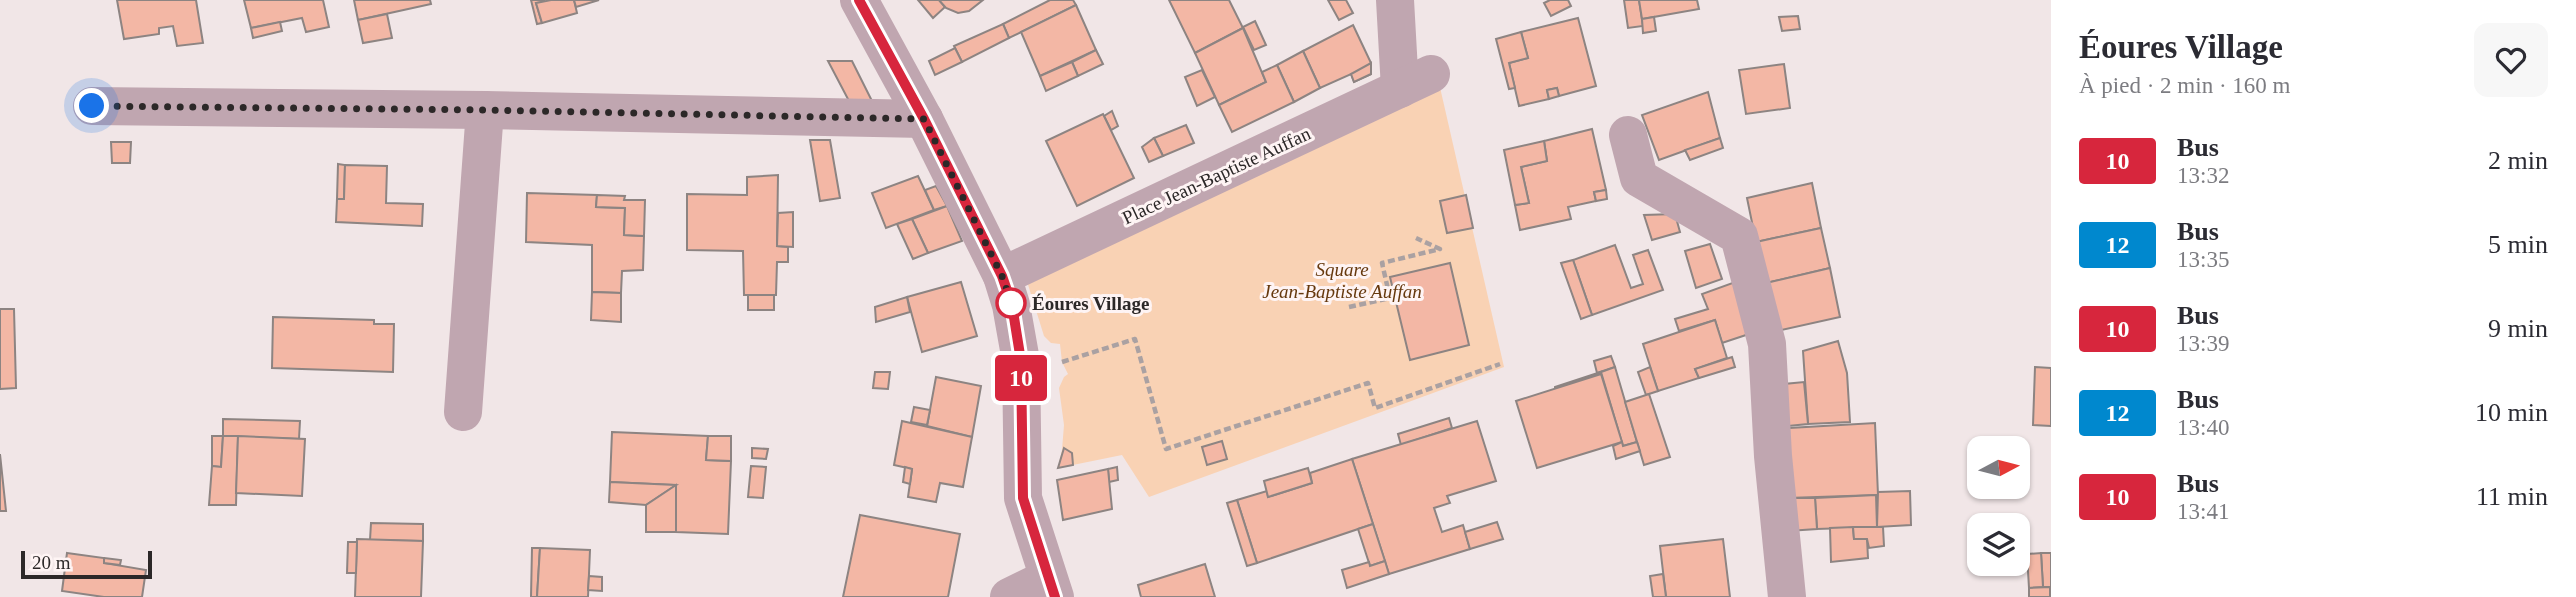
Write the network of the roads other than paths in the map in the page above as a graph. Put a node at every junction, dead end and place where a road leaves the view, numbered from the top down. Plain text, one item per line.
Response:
1 (859, 0) edge
2 (1395, 0) edge
3 (92, 106) dead end
4 (485, 110) junction
5 (924, 119) junction
6 (1628, 135) dead end
7 (1002, 276) junction
8 (463, 412) dead end
9 (1051, 588) edge
10 (1009, 597) edge
11 (1787, 597) edge

1 - 5 street
2 - 7 street, Place Jean-Baptiste Auffan
3 - 4 street
4 - 5 street
4 - 8 street
5 - 7 street
6 - 11 street
7 - 9 street
9 - 10 street

